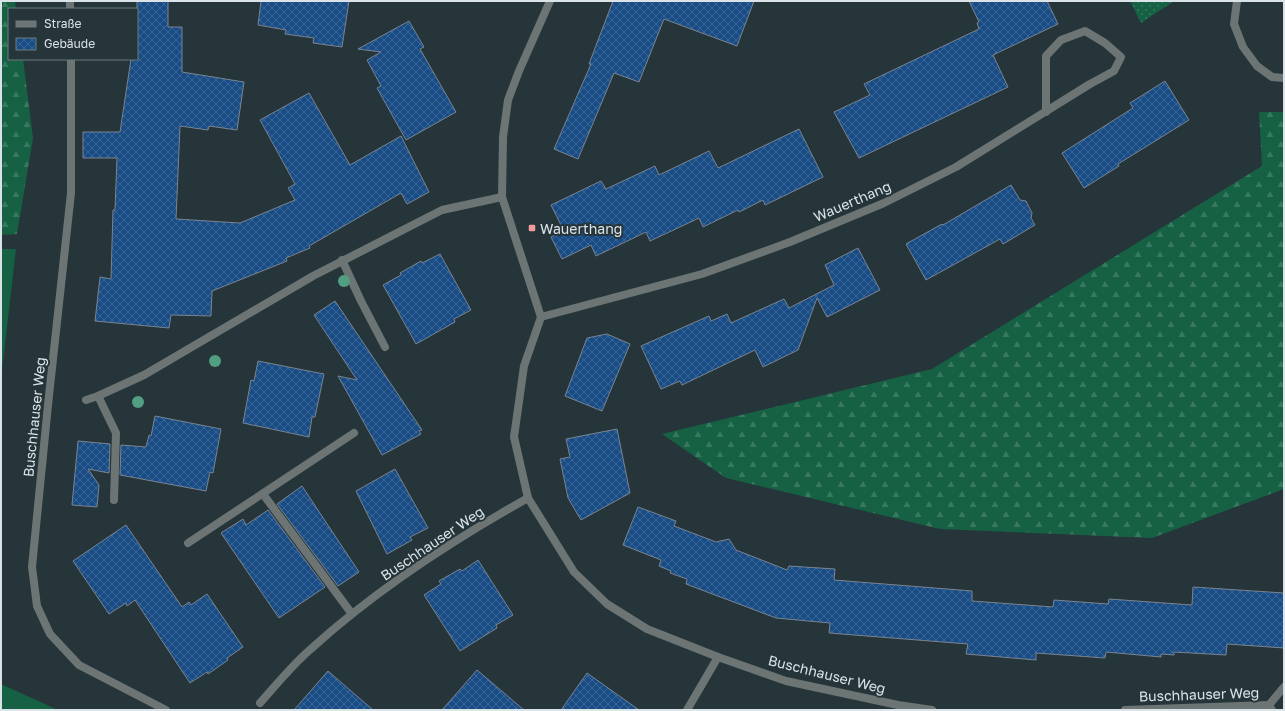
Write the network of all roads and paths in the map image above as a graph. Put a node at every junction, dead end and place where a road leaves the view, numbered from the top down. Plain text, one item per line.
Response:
1 (550, 1) edge
2 (1237, 1) edge
3 (71, 60) edge
4 (1284, 78) edge
5 (1046, 112) junction
6 (502, 197) junction
7 (342, 260) junction
8 (540, 317) junction
9 (385, 347) dead end
10 (98, 396) junction
11 (86, 400) dead end
12 (354, 433) dead end
13 (263, 494) junction
14 (528, 498) junction
15 (114, 500) dead end
16 (188, 543) dead end
17 (352, 614) junction
18 (718, 657) junction
19 (1284, 687) edge
20 (260, 703) dead end
21 (1270, 707) edge
22 (166, 710) edge
23 (687, 710) edge
24 (932, 710) edge
25 (1125, 710) edge

1 - 6 street
2 - 4 street
3 - 22 street, Buschhauser Weg
5 - 5 street, Wauerthang
5 - 8 street, Wauerthang
6 - 7 street
6 - 8 street
7 - 9 street
7 - 10 street
8 - 14 street, Buschhauser Weg
10 - 11 street
10 - 15 street
12 - 13 street
13 - 16 street
13 - 17 street
14 - 17 street, Buschhauser Weg
14 - 18 street, Buschhauser Weg
17 - 20 street, Buschhauser Weg
18 - 23 street
18 - 24 street, Buschhauser Weg
19 - 21 street
21 - 25 street, Buschhauser Weg

